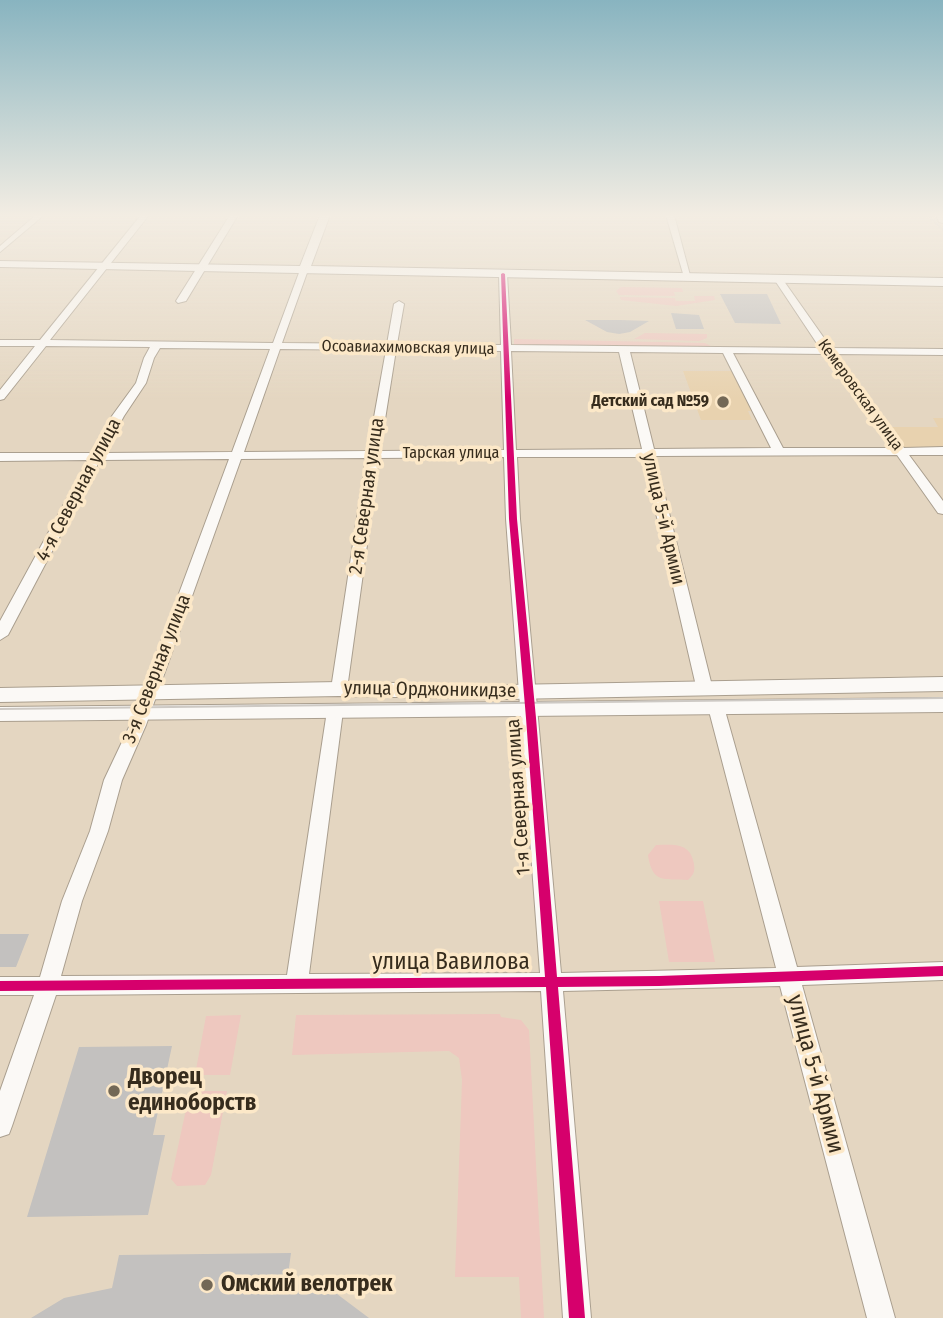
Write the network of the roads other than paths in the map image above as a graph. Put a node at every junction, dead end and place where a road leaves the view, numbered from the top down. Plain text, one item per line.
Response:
1 (94, 277) edge
2 (198, 277) edge
3 (302, 277) edge
4 (503, 277) edge
5 (658, 277) edge
6 (688, 277) joint
7 (778, 279) junction
8 (943, 282) edge
9 (181, 301) dead end
10 (399, 304) dead end
11 (0, 343) edge
12 (43, 343) junction
13 (157, 345) junction
14 (276, 346) junction
15 (390, 348) junction
16 (506, 349) junction
17 (624, 350) junction
18 (727, 351) junction
19 (829, 352) junction
20 (943, 352) edge
21 (0, 397) edge
22 (778, 451) junction
23 (943, 451) edge
24 (648, 452) junction
25 (901, 452) junction
26 (373, 454) junction
27 (511, 454) junction
28 (236, 455) junction
29 (98, 456) junction
30 (0, 457) edge
31 (943, 510) edge
32 (0, 635) edge
33 (943, 684) edge
34 (704, 686) junction
35 (0, 695) edge
36 (337, 700) junction
37 (529, 700) junction
38 (145, 703) junction
39 (943, 705) edge
40 (716, 707) junction
41 (0, 714) edge
42 (943, 971) edge
43 (788, 978) junction
44 (551, 982) junction
45 (297, 983) junction
46 (48, 985) junction
47 (0, 986) edge
48 (0, 1126) edge
49 (577, 1318) edge
50 (881, 1318) edge

1 - 12 street
2 - 9 street
3 - 14 street, 3-я Северная улица
4 - 16 street, 1-я Северная улица
5 - 6 main road
6 - 7 main road
7 - 8 main road
7 - 19 street, Кемеровская улица
10 - 15 street, 2-я Северная улица
11 - 12 street, Осоавиахимовская улица
12 - 13 street, Осоавиахимовская улица
12 - 21 street
13 - 14 street, Осоавиахимовская улица
13 - 29 street, 4-я Северная улица
14 - 15 street, Осоавиахимовская улица
14 - 28 street, 3-я Северная улица
15 - 16 street, Осоавиахимовская улица
15 - 26 street, 2-я Северная улица
16 - 17 street, Осоавиахимовская улица
16 - 27 street, 1-я Северная улица
17 - 18 street, Осоавиахимовская улица
17 - 24 street, улица 5-й Армии
18 - 19 street, Осоавиахимовская улица
18 - 22 street
19 - 20 street, Осоавиахимовская улица
19 - 25 street, Кемеровская улица
22 - 24 street, Тарская улица
22 - 25 street, Тарская улица
23 - 25 street, Тарская улица
24 - 27 street, Тарская улица
24 - 34 street, улица 5-й Армии
25 - 31 street, Кемеровская улица
26 - 27 street, Тарская улица
26 - 28 street, Тарская улица
26 - 36 street, 2-я Северная улица
27 - 37 street, 1-я Северная улица
28 - 29 street, Тарская улица
28 - 38 street, 3-я Северная улица
29 - 30 street, Тарская улица
29 - 32 street, 4-я Северная улица
33 - 34 main road, улица Орджоникидзе
34 - 37 main road, улица Орджоникидзе
35 - 38 main road, улица Орджоникидзе
36 - 37 main road, улица Орджоникидзе
36 - 38 main road, улица Орджоникидзе
36 - 45 street, 2-я Северная улица
37 - 40 main road, улица Орджоникидзе
37 - 44 street, 1-я Северная улица
38 - 41 main road, улица Орджоникидзе
38 - 46 street, 3-я Северная улица
39 - 40 main road, улица Орджоникидзе
40 - 43 street, улица 5-й Армии
42 - 43 street, улица Вавилова
43 - 44 street, улица Вавилова
43 - 50 street, улица 5-й Армии
44 - 45 street, улица Вавилова
44 - 49 street, 1-я Северная улица
45 - 46 street, улица Вавилова
46 - 47 street, улица Вавилова
46 - 48 street, 3-я Северная улица

